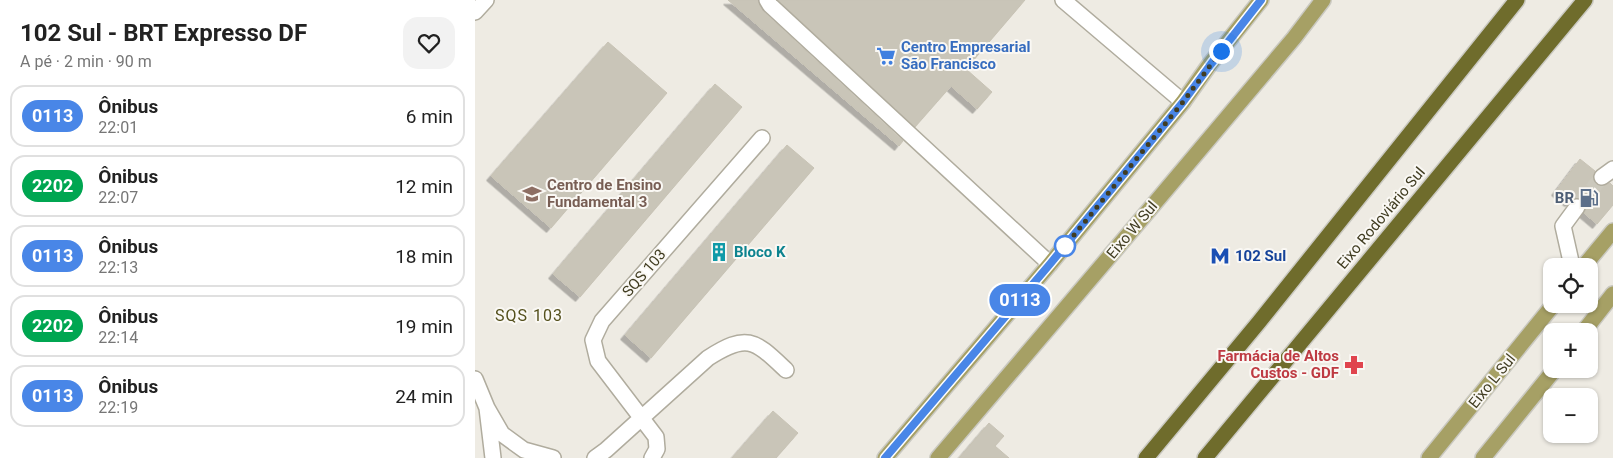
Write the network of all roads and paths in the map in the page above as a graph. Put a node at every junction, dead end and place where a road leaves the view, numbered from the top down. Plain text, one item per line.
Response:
1 (486, 0) edge
2 (767, 0) edge
3 (1063, 0) edge
4 (1261, 0) edge
5 (1323, 0) edge
6 (1517, 0) edge
7 (1585, 0) edge
8 (475, 12) edge
9 (1183, 102) junction
10 (762, 138) dead end
11 (1577, 207) tunnel mouth
12 (1613, 231) edge
13 (1571, 258) edge
14 (1591, 258) edge
15 (1050, 264) junction
16 (1613, 294) edge
17 (1547, 313) edge
18 (1590, 323) edge
19 (786, 370) dead end
20 (1548, 378) edge
21 (475, 379) edge
22 (487, 408) junction
23 (643, 418) junction
24 (520, 454) edge
25 (493, 458) edge
26 (553, 458) edge
27 (595, 458) edge
28 (652, 458) edge
29 (885, 458) edge
30 (938, 458) edge
31 (1146, 458) edge
32 (1205, 458) edge
33 (1429, 458) edge
34 (1483, 458) edge

1 - 8 street
2 - 15 street
3 - 9 street
4 - 9 main road
5 - 30 main road, Eixo W Sul
6 - 31 highway, Eixo Rodoviário Sul
7 - 32 highway, Eixo Rodoviário Sul
9 - 15 main road
10 - 23 street, SQS 103
11 - 13 street
12 - 14 main road
15 - 29 main road
16 - 18 main road
17 - 33 main road, Eixo L Sul
19 - 23 street
20 - 34 main road
21 - 22 street
22 - 24 street
22 - 25 street
23 - 27 street
23 - 28 street, SQS 103
24 - 26 street

